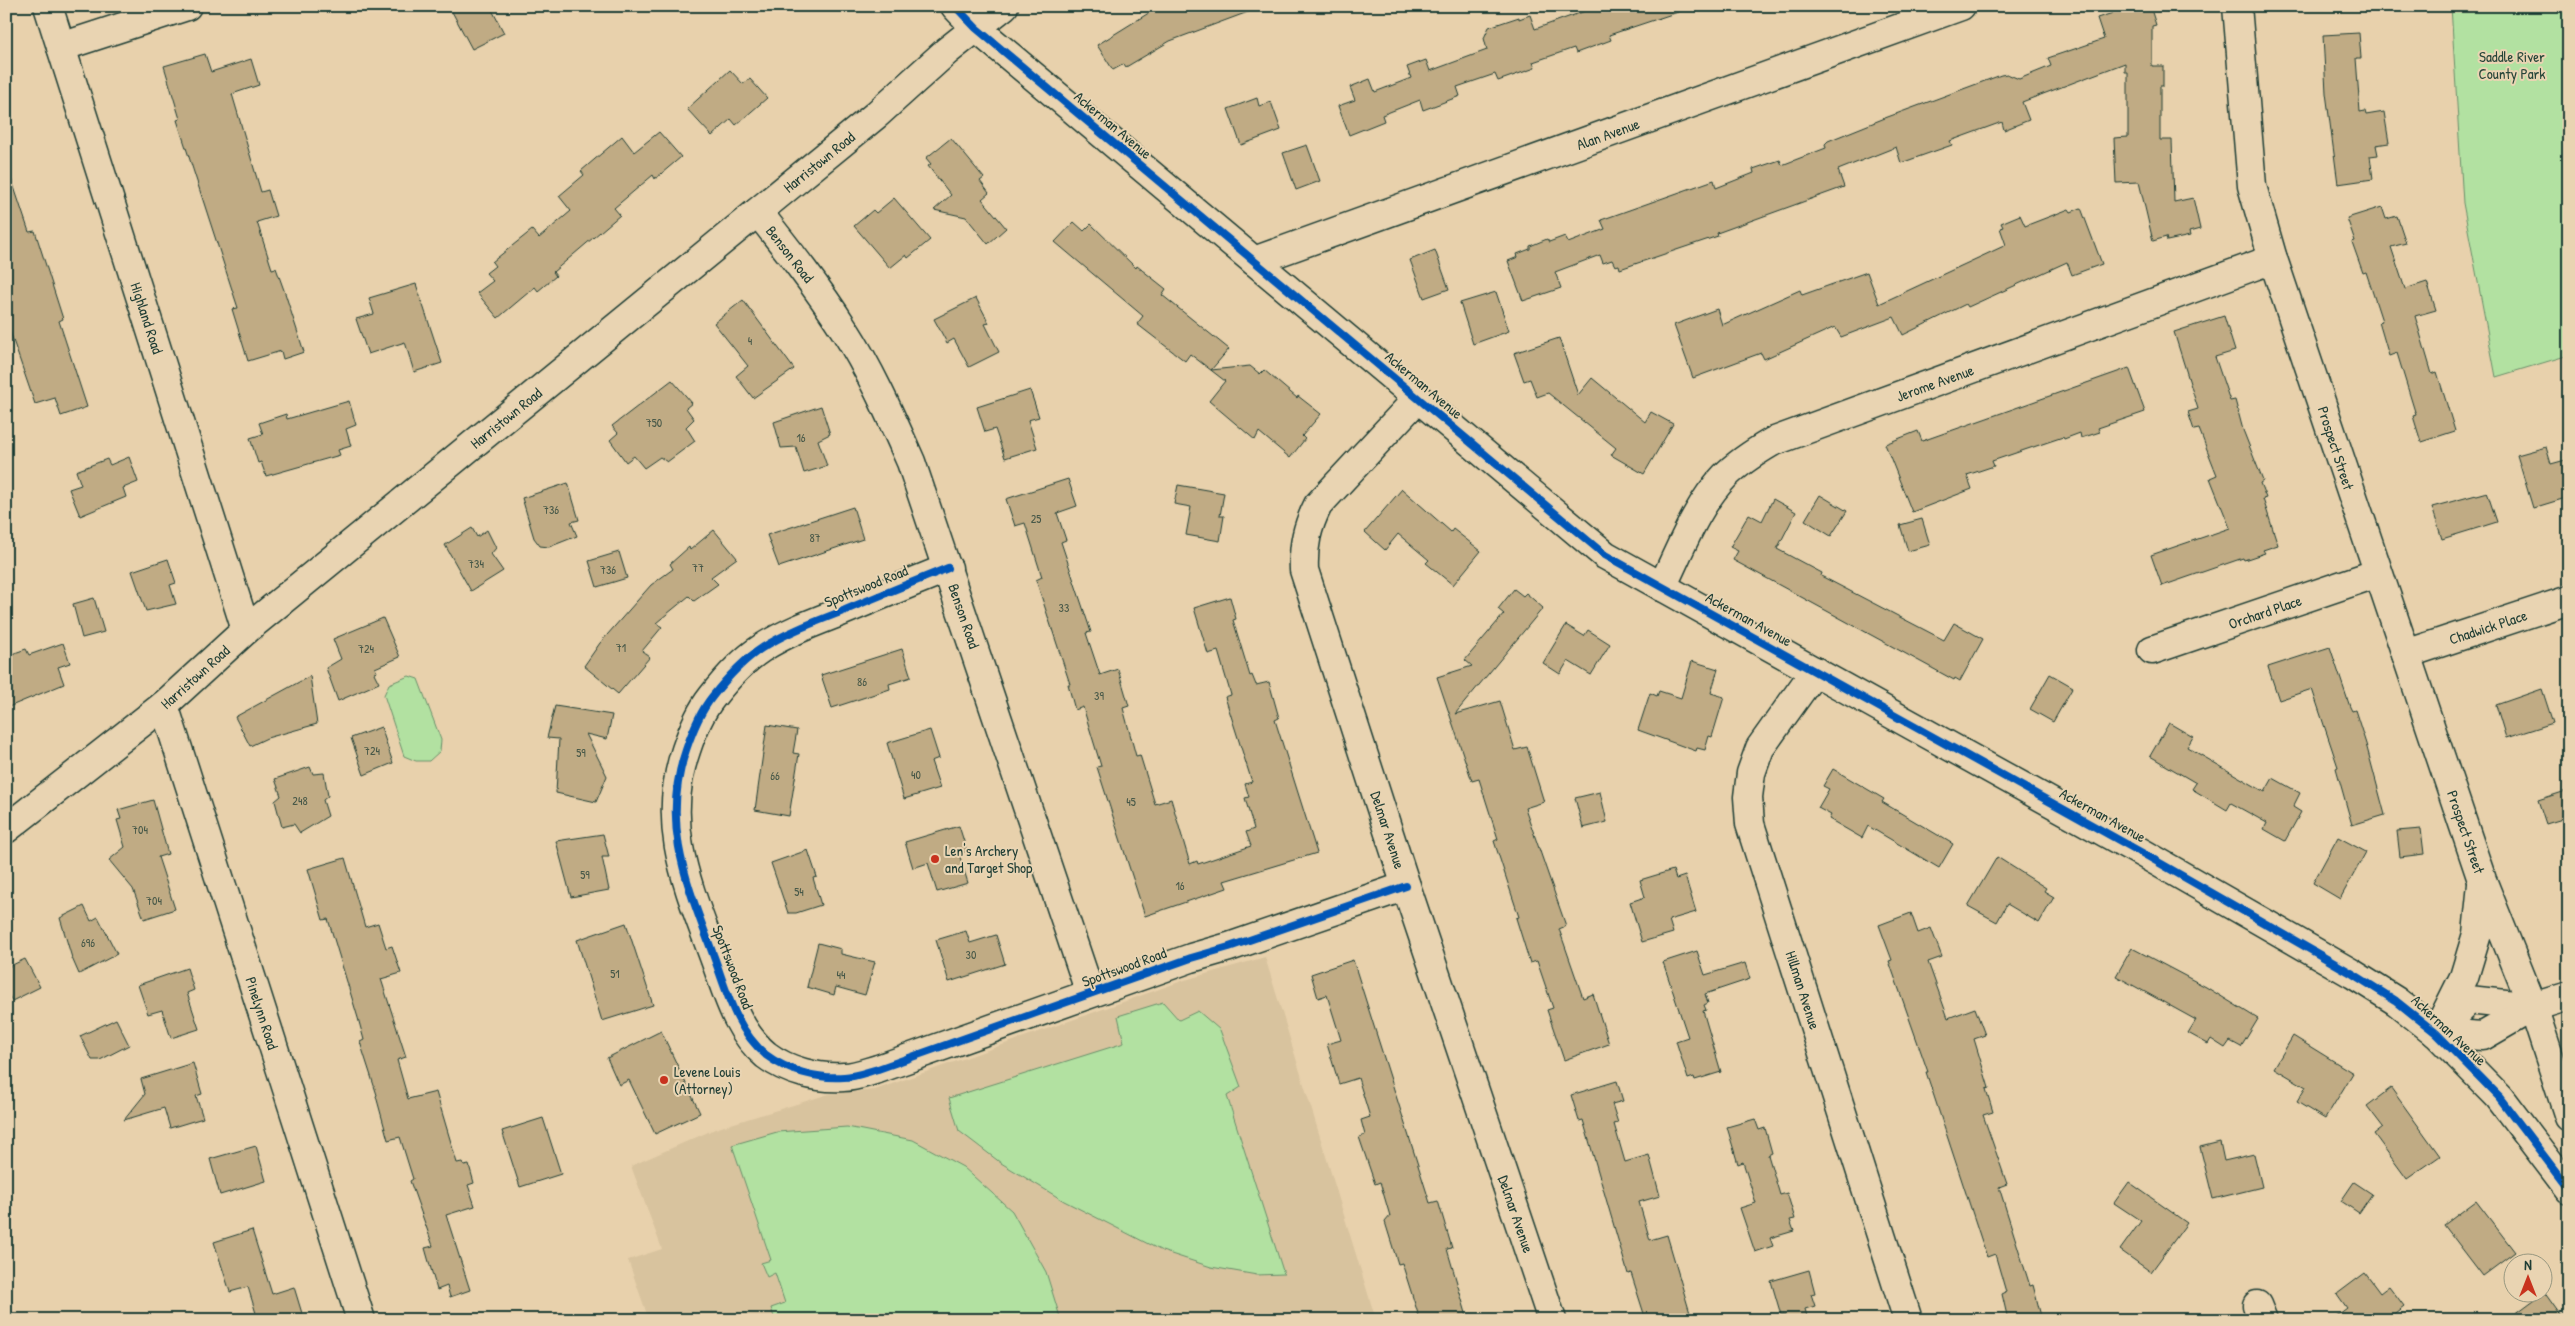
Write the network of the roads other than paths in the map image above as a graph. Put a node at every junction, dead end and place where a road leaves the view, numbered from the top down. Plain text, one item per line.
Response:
1 (48, 6) edge
2 (187, 6) edge
3 (955, 6) edge
4 (1004, 6) edge
5 (1961, 6) edge
6 (2237, 6) edge
7 (976, 28) junction
8 (61, 47) junction
9 (758, 212) junction
10 (2272, 259) junction
11 (1254, 261) junction
12 (1418, 398) junction
13 (948, 568) junction
14 (2378, 574) junction
15 (1662, 587) junction
16 (2569, 600) edge
17 (246, 630) junction
18 (2152, 650) dead end
19 (2406, 654) junction
20 (1815, 671) junction
21 (164, 705) junction
22 (6, 828) edge
23 (2482, 880) junction
24 (1406, 886) junction
25 (1090, 993) junction
26 (2569, 996) edge
27 (2533, 1007) junction
28 (2436, 1033) junction
29 (2569, 1117) edge
30 (2569, 1190) edge
31 (361, 1320) edge
32 (1552, 1320) edge
33 (1908, 1320) edge

1 - 8 street, Highland Road
2 - 8 street
3 - 7 street, Ackerman Avenue
4 - 7 street, Harristown Road
5 - 11 street, Alan Avenue
6 - 10 street, Prospect Street
7 - 9 street, Harristown Road
7 - 11 street, Ackerman Avenue
8 - 17 street, Highland Road
9 - 13 street, Benson Road
9 - 17 street, Harristown Road
10 - 14 street, Prospect Street
10 - 15 street, Jerome Avenue
11 - 12 street, Ackerman Avenue
12 - 15 street, Ackerman Avenue
12 - 24 street, Delmar Avenue
13 - 25 street, Benson Road
13 - 25 street, Spottswood Road
14 - 18 street, Orchard Place
14 - 19 street, Prospect Street
15 - 20 street, Ackerman Avenue
16 - 19 street, Chadwick Place
17 - 21 street, Harristown Road
19 - 23 street, Prospect Street
20 - 28 street, Ackerman Avenue
20 - 33 street, Hillman Avenue
21 - 22 street, Harristown Road
21 - 31 street, Pinelynn Road
23 - 27 street, Prospect Street
23 - 28 street, Prospect Street
24 - 25 street, Spottswood Road
24 - 32 street, Delmar Avenue
26 - 27 street
27 - 28 street
27 - 29 street, Prospect Street
28 - 30 street, Ackerman Avenue

